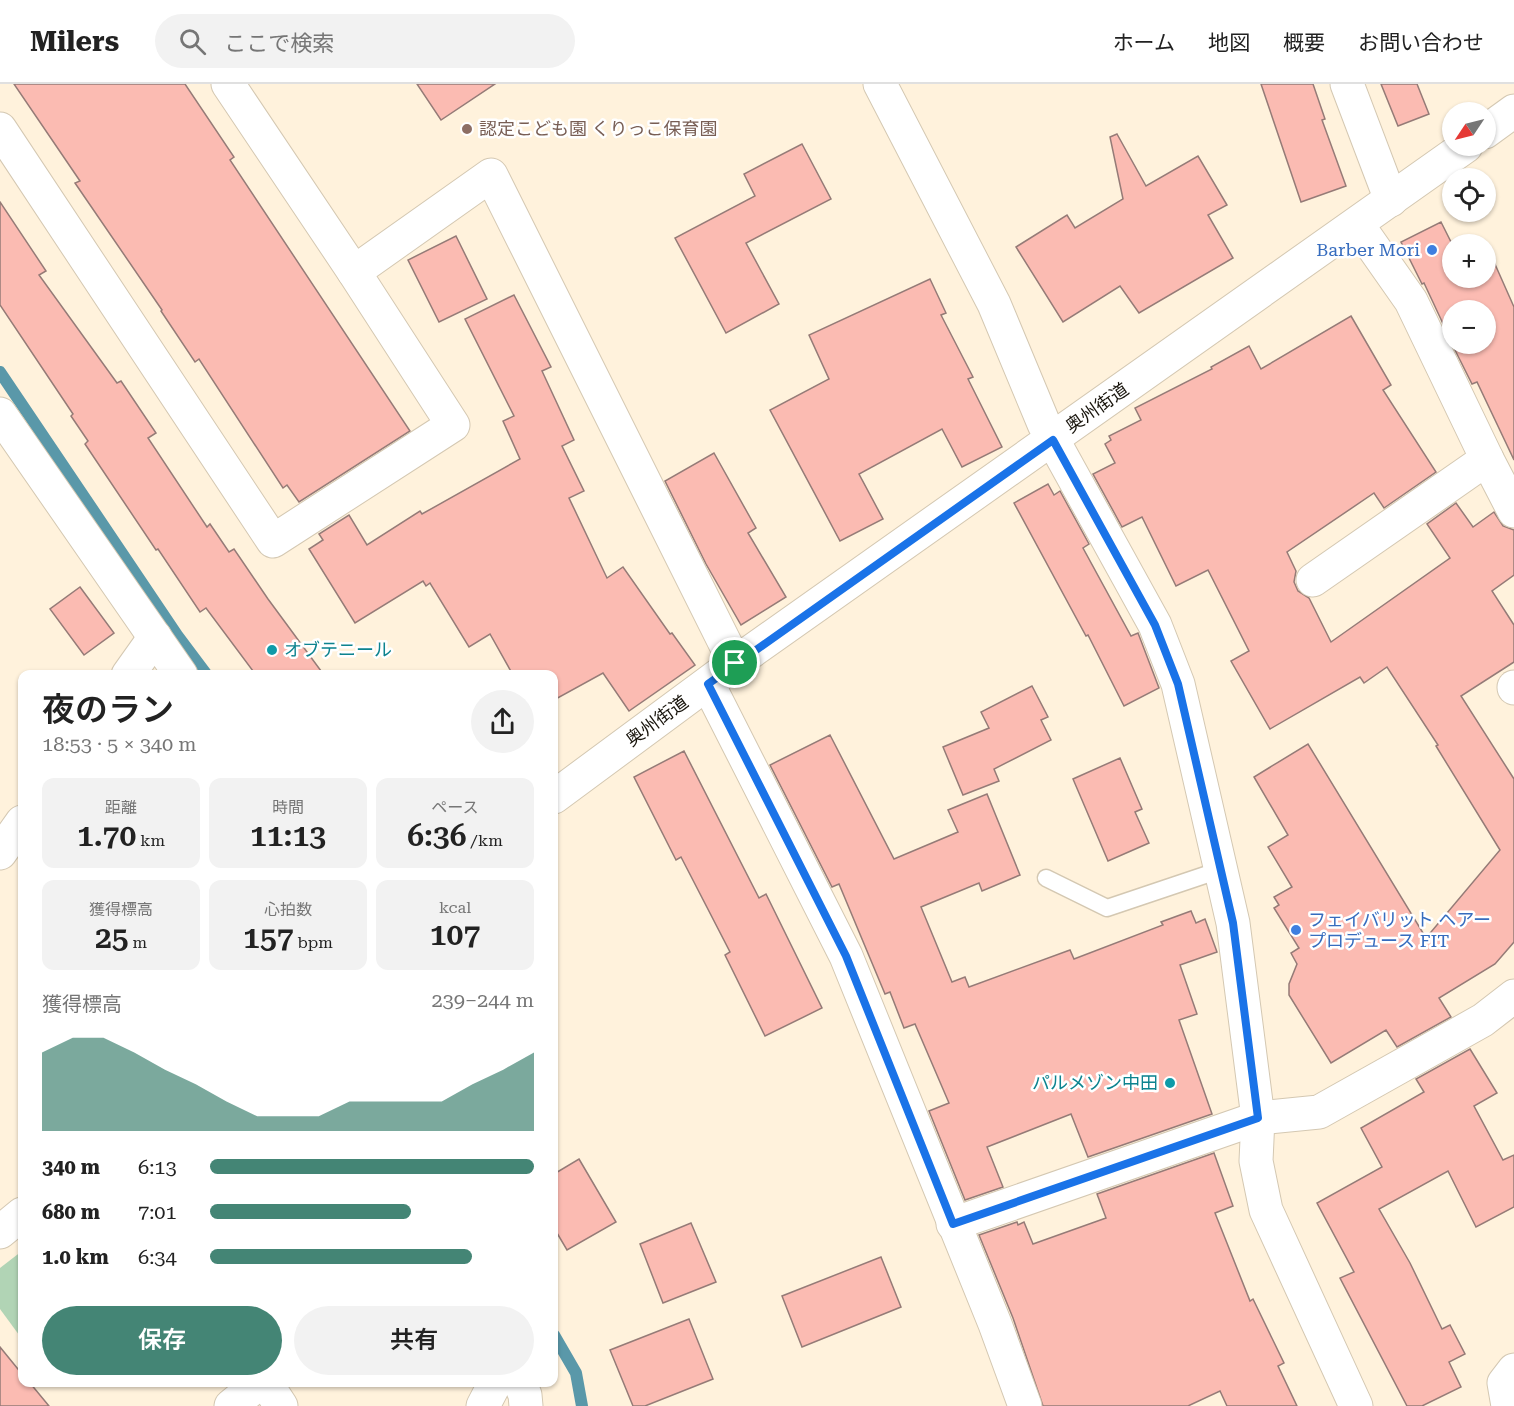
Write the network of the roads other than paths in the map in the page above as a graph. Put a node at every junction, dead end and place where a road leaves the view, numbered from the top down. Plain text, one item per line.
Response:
1 (228, 84) edge
2 (880, 84) edge
3 (1347, 84) edge
4 (1514, 111) edge
5 (1496, 124) edge
6 (0, 129) edge
7 (1452, 156) edge
8 (1391, 200) junction
9 (1357, 224) junction
10 (354, 272) junction
11 (3, 423) edge
12 (1053, 440) junction
13 (1487, 459) junction
14 (1514, 511) edge
15 (1313, 580) dead end
16 (155, 637) junction
17 (735, 663) junction
18 (132, 670) edge
19 (178, 670) edge
20 (708, 684) junction
21 (558, 794) edge
22 (18, 828) edge
23 (0, 853) edge
24 (1220, 870) junction
25 (1046, 878) dead end
26 (1514, 996) edge
27 (1258, 1118) junction
28 (18, 1217) edge
29 (953, 1224) junction
30 (0, 1232) edge
31 (1514, 1370) edge
32 (254, 1387) edge
33 (269, 1387) edge
34 (493, 1387) edge
35 (522, 1387) edge
36 (231, 1406) edge
37 (282, 1406) edge
38 (483, 1406) edge
39 (526, 1406) edge
40 (1025, 1406) edge
41 (1356, 1406) edge
42 (1508, 1406) edge

1 - 10 street
2 - 12 street
3 - 8 street
4 - 5 street
6 - 10 street
7 - 8 street, 奥州街道
8 - 9 street, 奥州街道
9 - 12 street, 奥州街道
9 - 13 street
10 - 17 street
11 - 16 street
12 - 17 street, 奥州街道
12 - 24 street
13 - 14 street
13 - 15 street
16 - 18 street
16 - 19 street
17 - 20 street, 奥州街道
20 - 21 street, 奥州街道
20 - 29 street
22 - 23 street
24 - 25 lane
24 - 27 street
26 - 27 street
27 - 29 street
27 - 41 street
28 - 30 street
29 - 40 street
31 - 42 street
32 - 36 street
33 - 37 street
34 - 38 street
35 - 39 street

